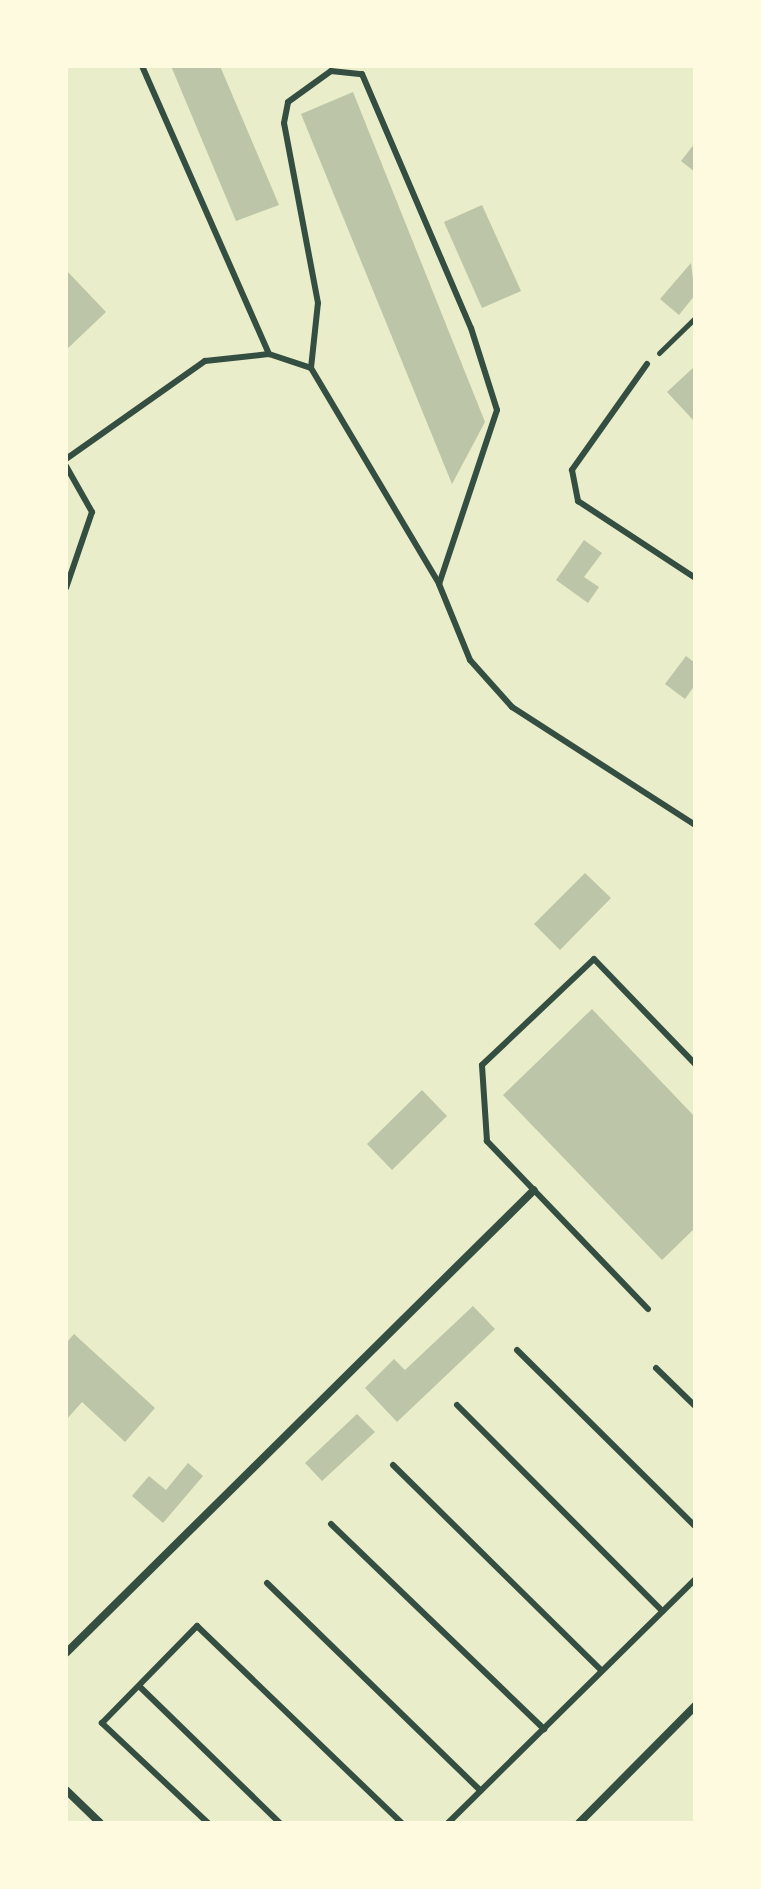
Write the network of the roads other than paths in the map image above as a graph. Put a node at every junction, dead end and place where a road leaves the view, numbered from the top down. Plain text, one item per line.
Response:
1 (142, 66) edge
2 (269, 354) junction
3 (647, 364) road end
4 (311, 368) junction
5 (66, 459) edge
6 (66, 466) edge
7 (695, 578) edge
8 (439, 584) junction
9 (66, 588) edge
10 (695, 825) edge
11 (695, 1064) edge
12 (534, 1190) junction
13 (648, 1309) dead end
14 (517, 1350) dead end
15 (656, 1368) dead end
16 (457, 1405) dead end
17 (695, 1406) edge
18 (393, 1465) dead end
19 (331, 1524) dead end
20 (695, 1526) edge
21 (695, 1579) edge
22 (267, 1583) dead end
23 (662, 1611) junction
24 (66, 1653) edge
25 (602, 1671) junction
26 (139, 1686) junction
27 (695, 1706) edge
28 (544, 1729) junction
29 (66, 1790) edge
30 (481, 1791) junction
31 (100, 1823) edge
32 (208, 1823) edge
33 (280, 1823) edge
34 (402, 1823) edge
35 (448, 1823) edge
36 (579, 1823) edge

1 - 2 lane
2 - 4 lane
2 - 5 lane
3 - 7 lane
4 - 8 lane
4 - 8 lane
6 - 9 lane
8 - 10 lane
11 - 12 lane
12 - 13 lane
12 - 24 street
14 - 20 lane
15 - 17 lane
16 - 23 lane
18 - 25 lane
19 - 28 lane
21 - 23 lane
22 - 30 lane
23 - 25 lane
25 - 28 lane
26 - 32 lane
26 - 33 lane
26 - 34 lane
27 - 36 street
28 - 30 lane
29 - 31 street
30 - 35 lane

